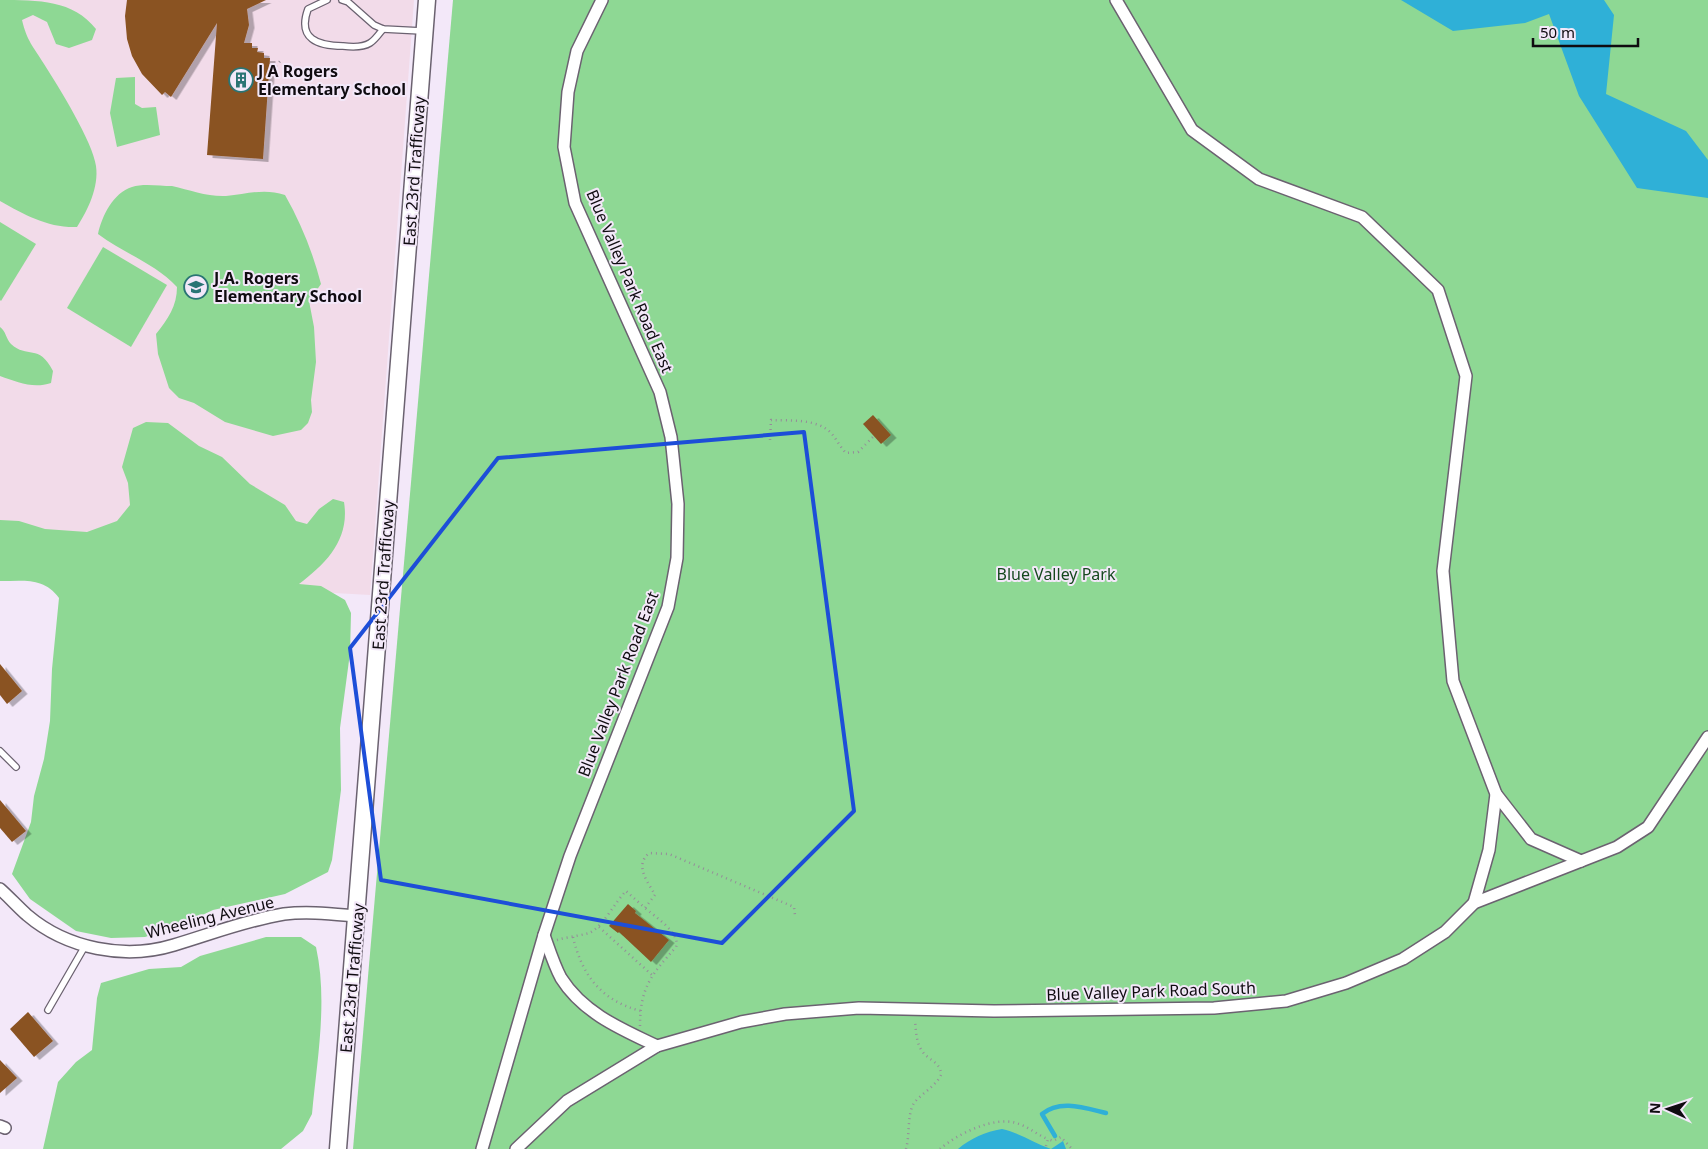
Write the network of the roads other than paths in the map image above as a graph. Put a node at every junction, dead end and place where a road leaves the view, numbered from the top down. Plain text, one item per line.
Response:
1 (327, 0) edge
2 (342, 0) edge
3 (427, 0) edge
4 (602, 0) edge
5 (1116, 0) edge
6 (383, 29) junction
7 (424, 31) junction
8 (1708, 737) edge
9 (0, 751) edge
10 (16, 767) dead end
11 (1496, 794) junction
12 (1582, 861) junction
13 (0, 889) edge
14 (1474, 903) junction
15 (357, 916) junction
16 (545, 939) junction
17 (85, 946) junction
18 (48, 1010) dead end
19 (657, 1046) junction
20 (338, 1149) edge
21 (482, 1149) edge
22 (516, 1149) edge

1 - 6 lane
2 - 6 lane
3 - 7 main road, East 23rd Trafficway
4 - 16 street, Blue Valley Park Road East
5 - 11 street
6 - 7 lane
7 - 15 main road, East 23rd Trafficway
8 - 12 street, Blue Valley Park Road South
9 - 10 lane
11 - 12 street
11 - 14 street
12 - 14 street, Blue Valley Park Road South
13 - 17 street, Wheeling Avenue
14 - 19 street, Blue Valley Park Road South
15 - 17 street, Wheeling Avenue
15 - 20 main road, East 23rd Trafficway
16 - 19 street
16 - 21 street, Blue Valley Park Road East
17 - 18 lane
19 - 22 street, Blue Valley Park Road South

